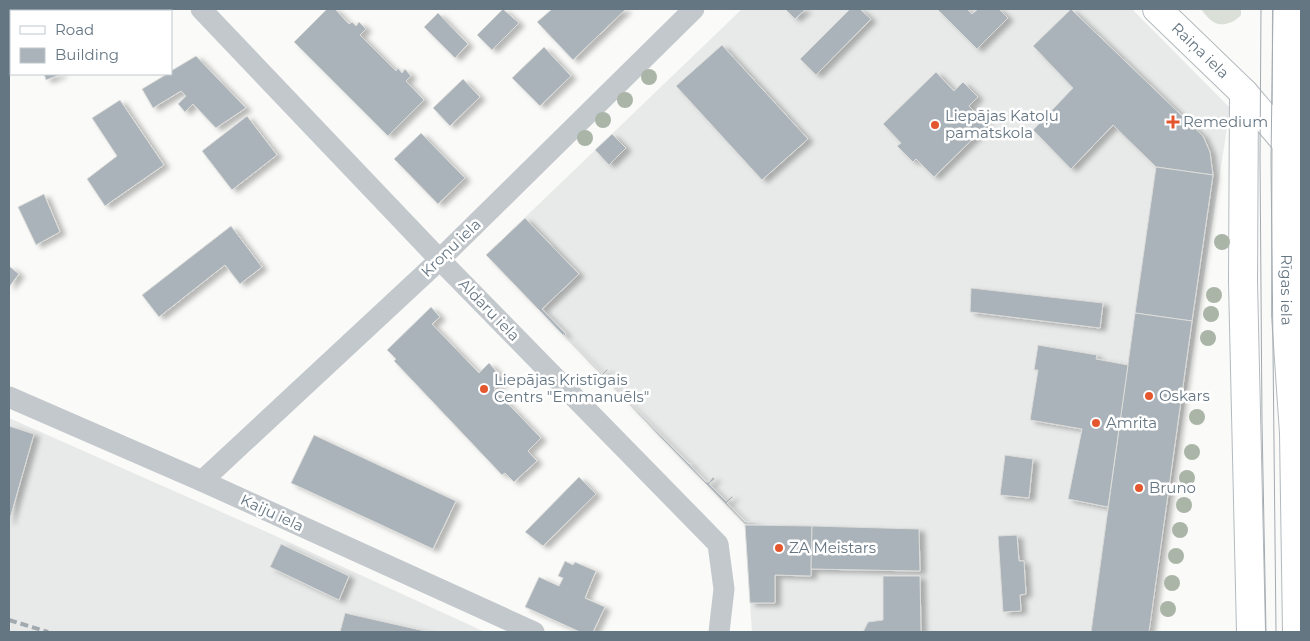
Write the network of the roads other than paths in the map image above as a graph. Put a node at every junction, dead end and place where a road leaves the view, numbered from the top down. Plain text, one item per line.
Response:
1 (201, 9) edge
2 (694, 9) edge
3 (1157, 9) edge
4 (1287, 9) edge
5 (1244, 93) junction
6 (1285, 141) junction
7 (440, 260) junction
8 (9, 397) edge
9 (202, 481) junction
10 (1298, 624) edge
11 (534, 632) edge
12 (719, 632) edge
13 (1251, 632) edge

1 - 7 street, Aldaru iela
2 - 7 street, Kroņu iela
3 - 5 main road, Raiņa iela
4 - 6 main road, Rīgas iela
5 - 6 main road, Raiņa iela
5 - 13 main road
6 - 10 main road, Rīgas iela
7 - 9 street, Kroņu iela
7 - 12 street, Aldaru iela
8 - 9 street, Kaiju iela
9 - 11 street, Kaiju iela

